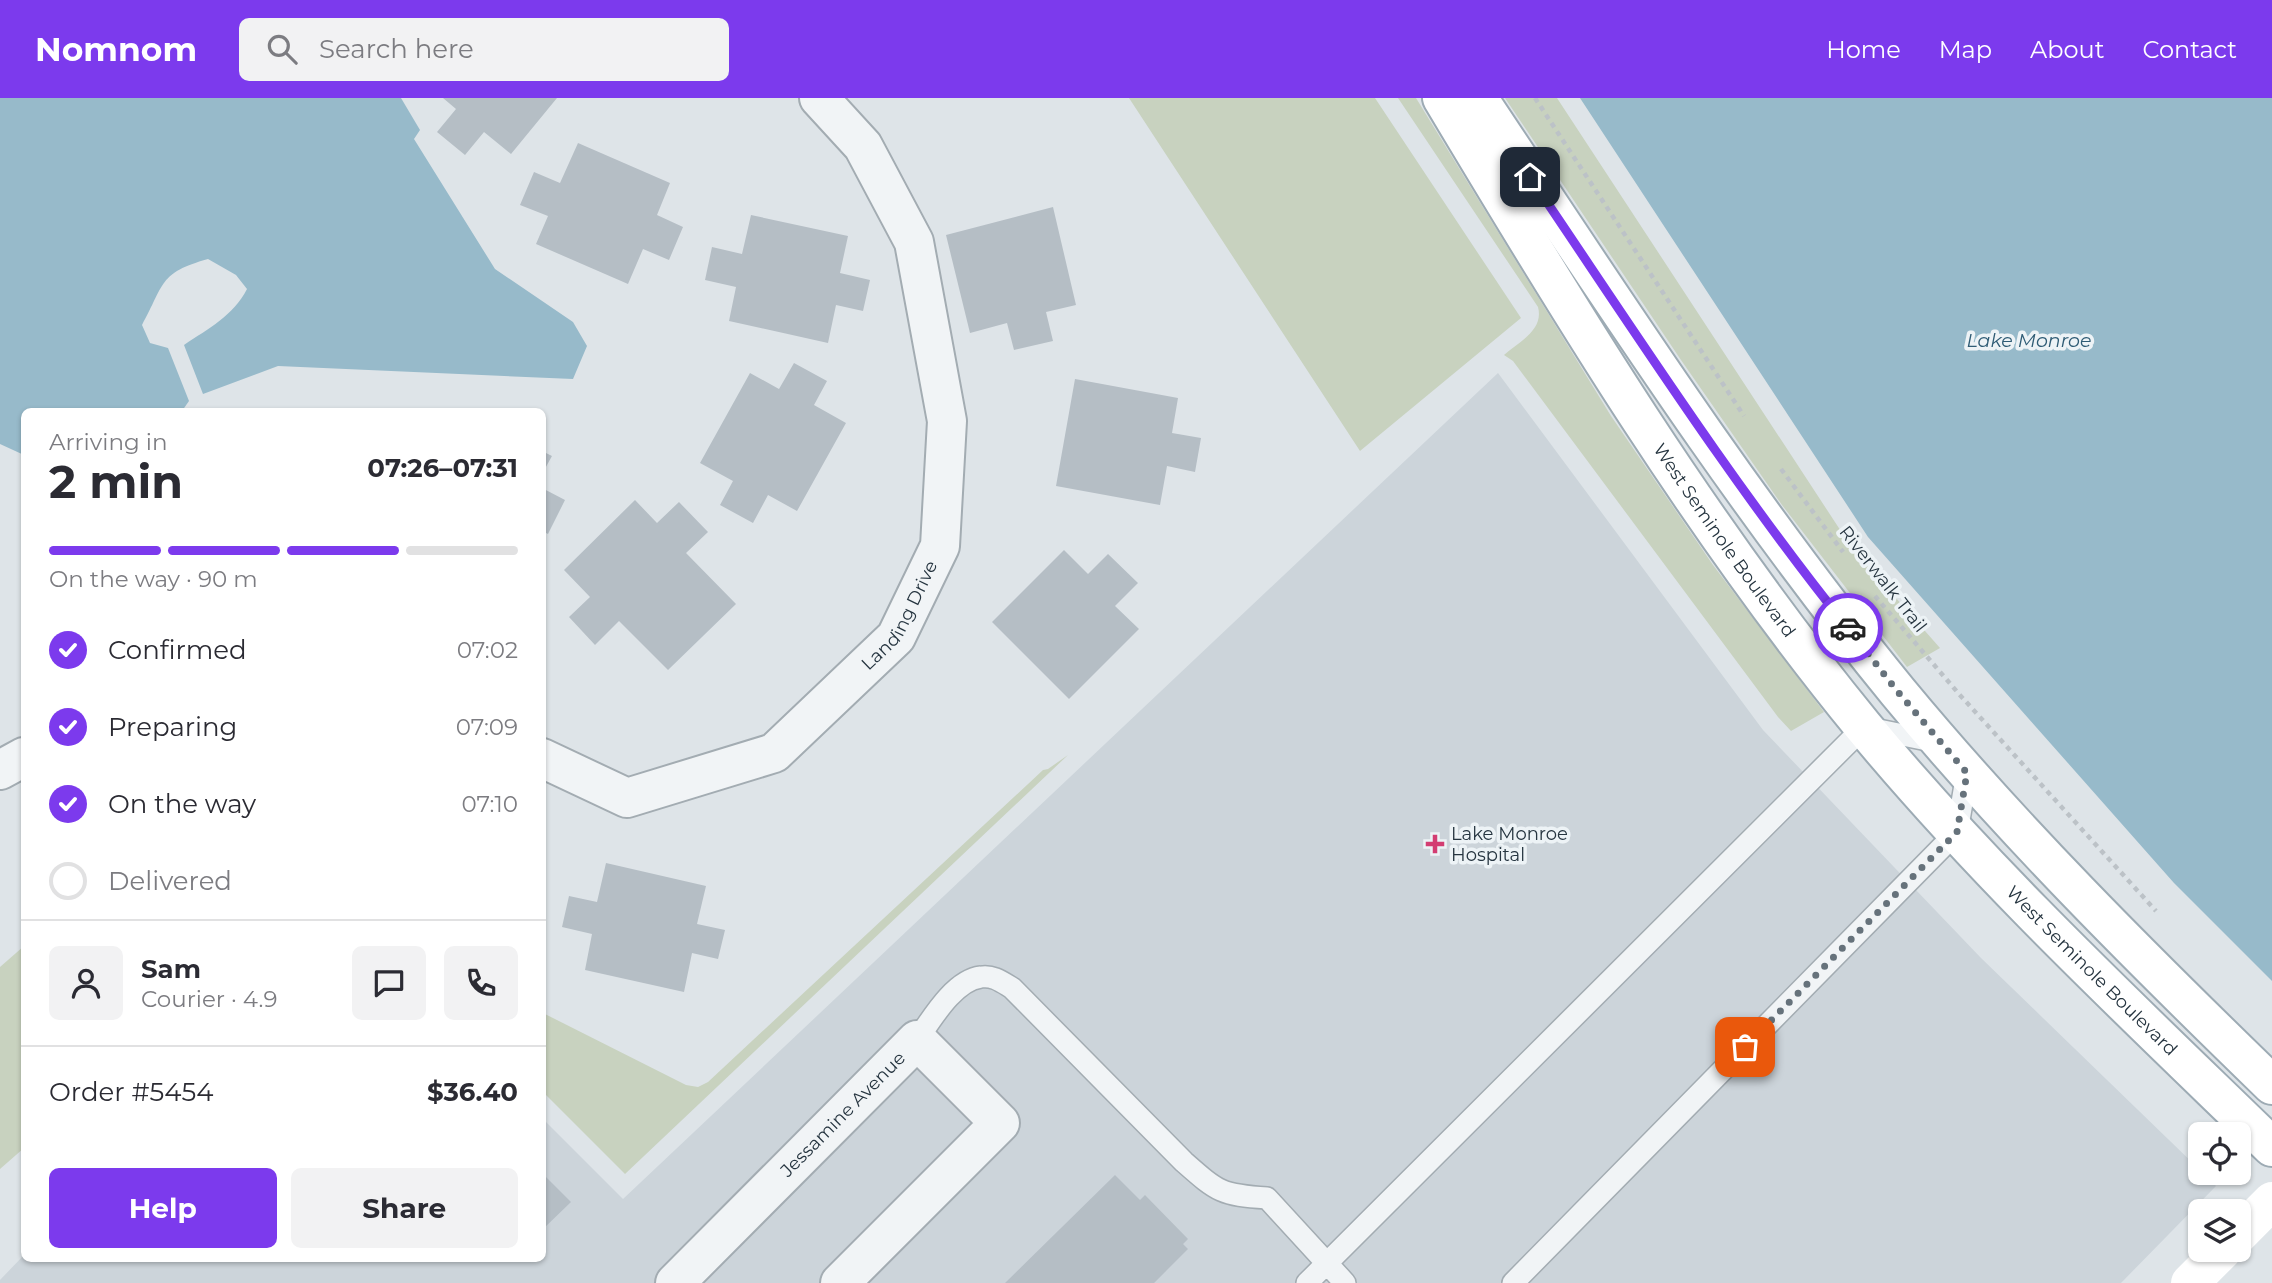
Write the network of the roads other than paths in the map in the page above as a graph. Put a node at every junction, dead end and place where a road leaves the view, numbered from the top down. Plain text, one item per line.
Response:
1 (819, 98) edge
2 (1442, 98) edge
3 (1478, 98) edge
4 (1864, 727) junction
5 (1942, 743) junction
6 (21, 759) edge
7 (546, 760) edge
8 (0, 770) edge
9 (1967, 773) junction
10 (1957, 832) junction
11 (918, 1040) junction
12 (2272, 1085) edge
13 (2272, 1147) edge
14 (2272, 1201) edge
15 (2251, 1222) edge
16 (2211, 1262) edge
17 (1326, 1264) junction
18 (675, 1283) edge
19 (840, 1283) edge
20 (1307, 1283) edge
21 (1345, 1283) edge
22 (1513, 1283) edge
23 (2190, 1283) edge

1 - 7 street, Landing Drive
2 - 4 main road, West Seminole Boulevard
3 - 5 main road
4 - 5 lane
4 - 10 main road, West Seminole Boulevard
4 - 17 lane
5 - 9 main road
6 - 8 street
9 - 10 lane
9 - 12 main road
10 - 13 main road, West Seminole Boulevard
10 - 22 lane
11 - 17 lane
11 - 18 street, Jessamine Avenue
11 - 19 street, Jessamine Avenue
14 - 15 main road
16 - 23 main road
17 - 20 lane
17 - 21 lane

